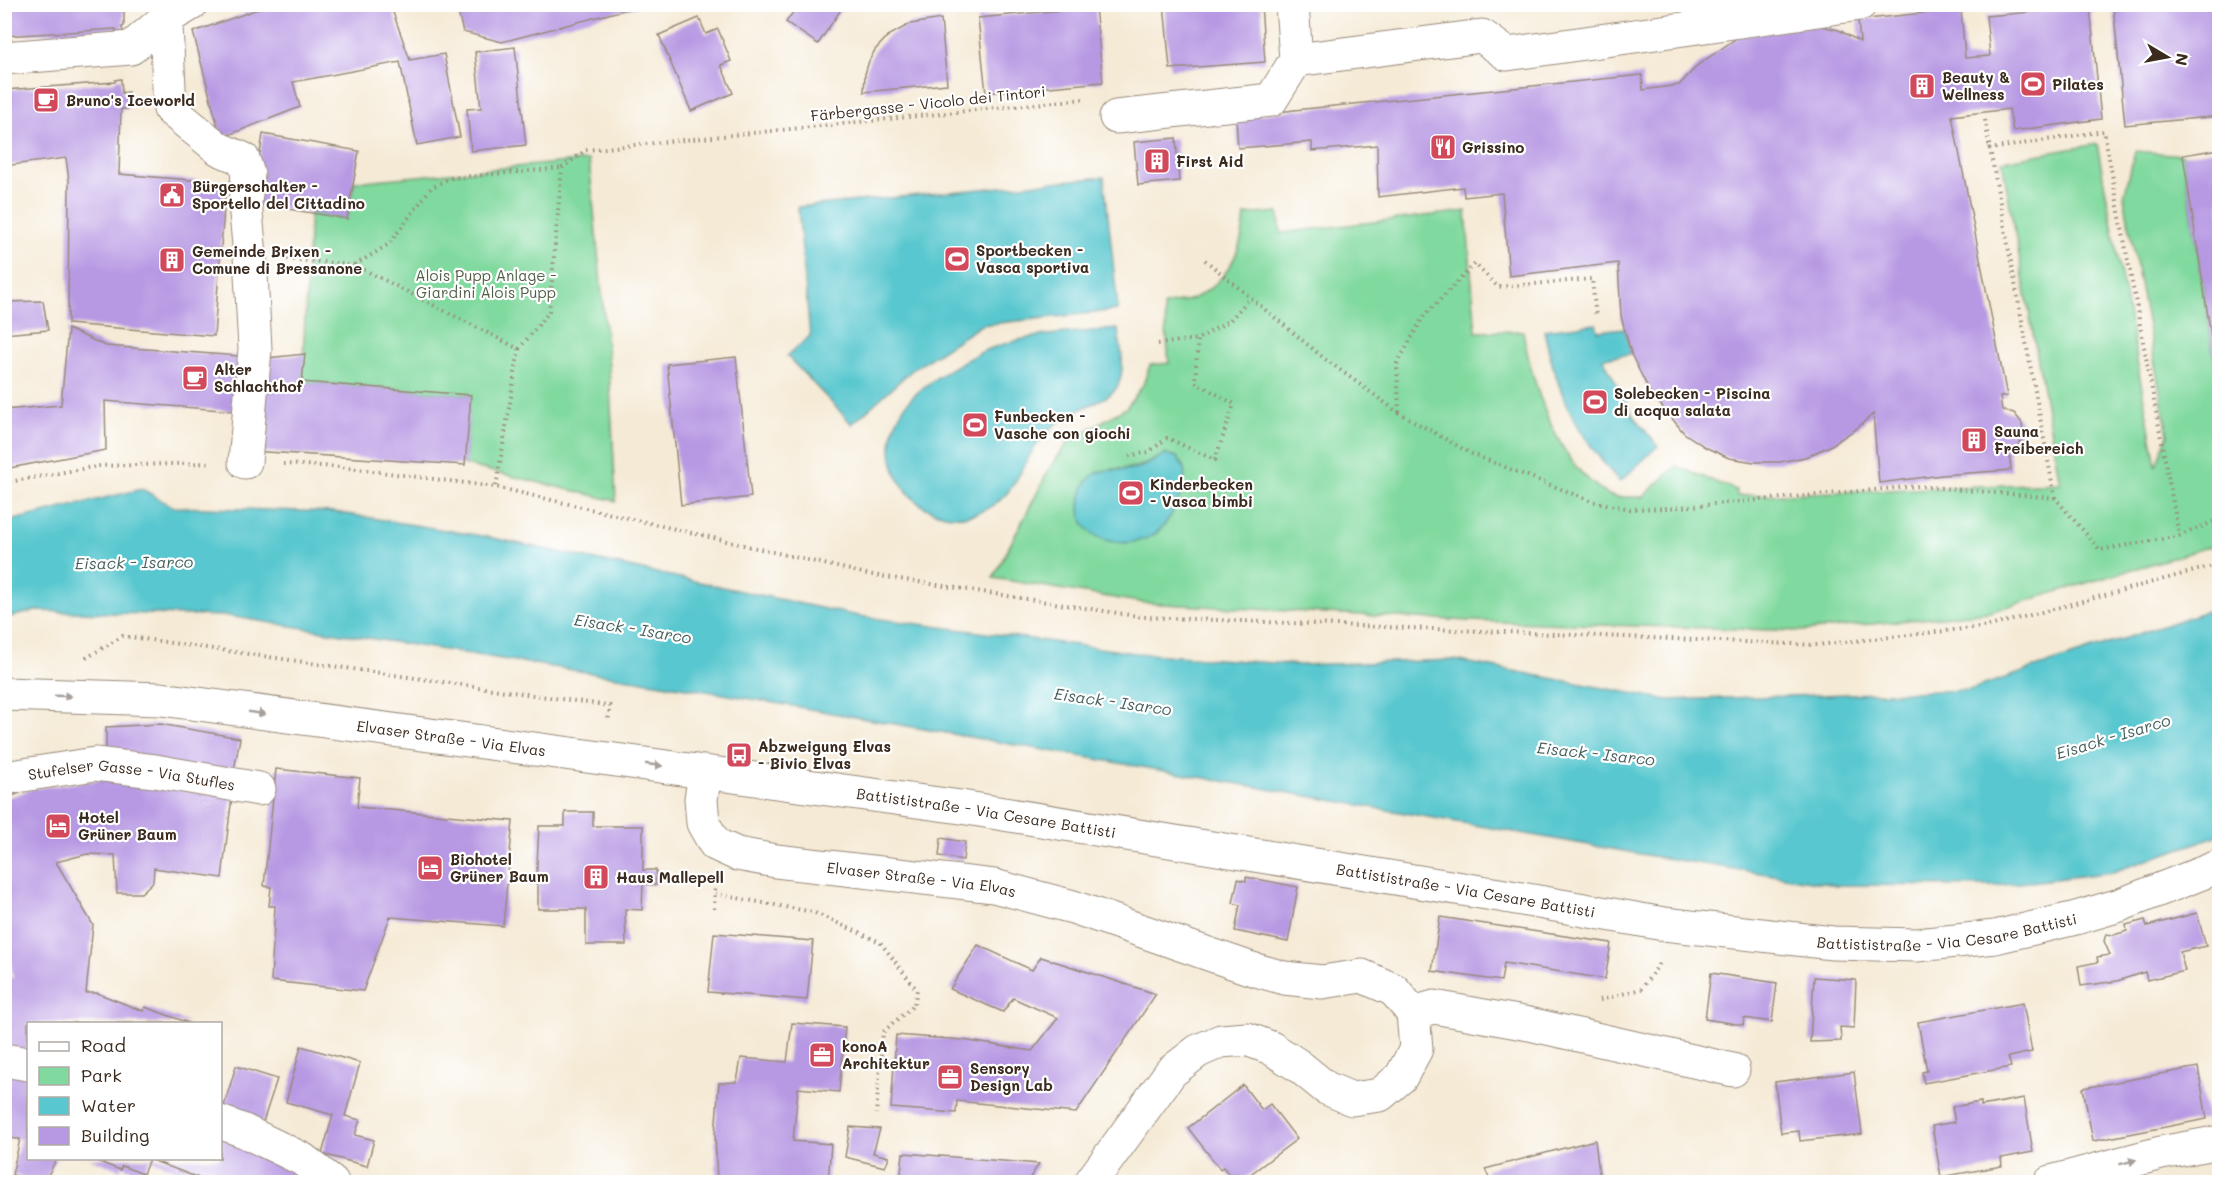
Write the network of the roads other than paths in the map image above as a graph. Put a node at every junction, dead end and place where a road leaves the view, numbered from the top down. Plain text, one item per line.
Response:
1 (1292, 4) edge
2 (1860, 4) edge
3 (174, 9) edge
4 (4, 58) edge
5 (1296, 60) junction
6 (1103, 108) road end
7 (246, 447) road end
8 (4, 694) edge
9 (705, 773) junction
10 (4, 778) edge
11 (259, 789) dead end
12 (2220, 866) edge
13 (1413, 1013) junction
14 (4, 1060) edge
15 (27, 1064) edge
16 (1733, 1070) dead end
17 (222, 1123) edge
18 (2220, 1142) edge
19 (332, 1182) edge
20 (1091, 1182) edge
21 (2051, 1182) edge

1 - 5 street
2 - 5 street
3 - 4 street
3 - 7 street
5 - 6 street
8 -> 9 street, Elvaser Straße - Via Elvas
9 - 12 street, Battististraße - Via Cesare Battisti
9 - 13 street, Elvaser Straße - Via Elvas
10 - 11 street, Stufelser Gasse - Via Stufles
13 - 16 street
13 - 20 street
14 - 15 street
17 - 19 street
21 -> 18 street

